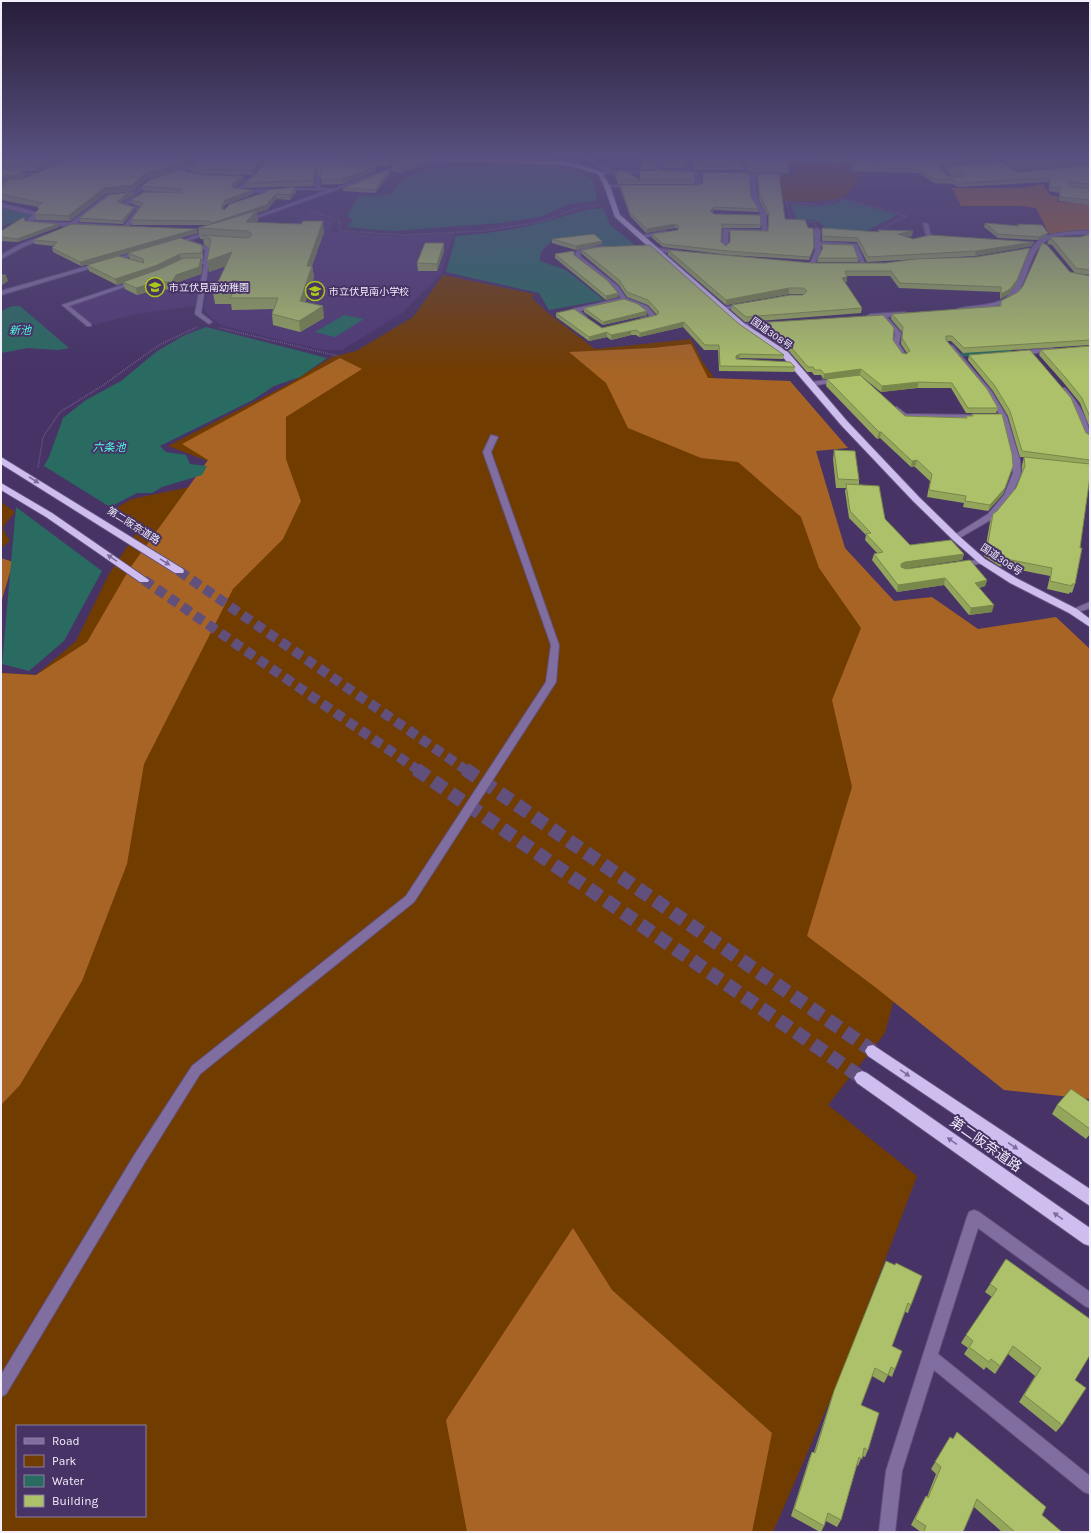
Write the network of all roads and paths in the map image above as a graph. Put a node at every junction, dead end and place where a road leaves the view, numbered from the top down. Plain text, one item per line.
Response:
1 (198, 230) edge
2 (340, 230) edge
3 (490, 230) edge
4 (633, 230) edge
5 (765, 230) edge
6 (817, 230) joint
7 (880, 230) edge
8 (925, 230) edge
9 (675, 231) edge
10 (1089, 234) edge
11 (50, 236) edge
12 (641, 236) junction
13 (936, 236) edge
14 (182, 241) junction
15 (212, 243) edge
16 (817, 244) junction
17 (169, 245) edge
18 (725, 246) edge
19 (1035, 246) junction
20 (1049, 247) edge
21 (612, 248) edge
22 (638, 248) edge
23 (655, 248) junction
24 (149, 250) edge
25 (1028, 250) edge
26 (685, 253) edge
27 (1, 257) edge
28 (120, 258) junction
29 (127, 261) edge
30 (184, 262) edge
31 (206, 262) junction
32 (803, 264) edge
33 (810, 265) junction
34 (818, 265) edge
35 (857, 265) edge
36 (864, 265) junction
37 (871, 265) edge
38 (144, 279) edge
39 (1, 293) edge
40 (624, 299) junction
41 (753, 304) edge
42 (723, 308) junction
43 (950, 311) edge
44 (912, 313) edge
45 (882, 316) junction
46 (867, 317) edge
47 (639, 320) edge
48 (209, 322) junction
49 (591, 322) edge
50 (773, 323) edge
51 (89, 325) dead end
52 (742, 326) junction
53 (948, 343) edge
54 (1061, 350) edge
55 (1015, 353) edge
56 (338, 356) dead end
57 (904, 356) edge
58 (846, 380) edge
59 (811, 384) junction
60 (1060, 385) edge
61 (888, 403) edge
62 (996, 417) junction
63 (43, 437) dead end
64 (494, 437) dead end
65 (1090, 438) edge
66 (1, 460) edge
67 (1, 486) edge
68 (956, 538) junction
69 (982, 561) junction
70 (951, 566) edge
71 (179, 571) tunnel mouth
72 (144, 580) tunnel mouth
73 (1090, 605) edge
74 (1073, 610) junction
75 (1090, 624) edge
76 (873, 1051) tunnel mouth
77 (862, 1078) tunnel mouth
78 (1090, 1198) edge
79 (1090, 1238) edge
80 (1090, 1301) edge
81 (930, 1357) junction
82 (1, 1390) edge
83 (1090, 1486) edge
84 (887, 1532) edge

1 - 14 street
2 - 3 path
4 - 12 highway, 国道308号
5 - 18 street
6 - 7 path
6 - 16 street
8 - 13 street
9 - 12 street
10 - 19 street
11 - 27 street
12 - 23 highway, 国道308号
14 - 15 street
14 - 17 street
14 - 31 street
16 - 33 street
16 - 36 street
19 - 20 street
19 - 25 street
19 - 43 street
21 - 40 street
22 - 23 street
23 - 26 street
23 - 42 highway, 国道308号
24 - 28 street
28 - 29 street
28 - 39 street
30 - 31 street
31 - 48 street
32 - 33 street
33 - 34 street
35 - 36 street
36 - 37 street
38 - 51 street
40 - 47 street
40 - 49 street
41 - 42 street
42 - 52 highway, 国道308号
44 - 45 street
45 - 46 street
45 - 57 street
48 - 56 path
48 - 63 path
50 - 52 street
52 - 59 highway, 国道308号
53 - 62 street
54 - 55 street
58 - 59 street
59 - 68 highway, 国道308号
60 - 65 street
61 - 62 street
62 - 68 street
64 - 82 street
66 -> 71 highway, 第二阪奈道路
72 -> 67 highway
68 - 69 highway, 国道308号
69 - 70 street
69 - 74 highway, 国道308号
73 - 74 street
74 - 75 highway, 国道308号
76 -> 78 highway, 第二阪奈道路
79 -> 77 highway, 第二阪奈道路
80 - 81 street
81 - 83 street
81 - 84 street

